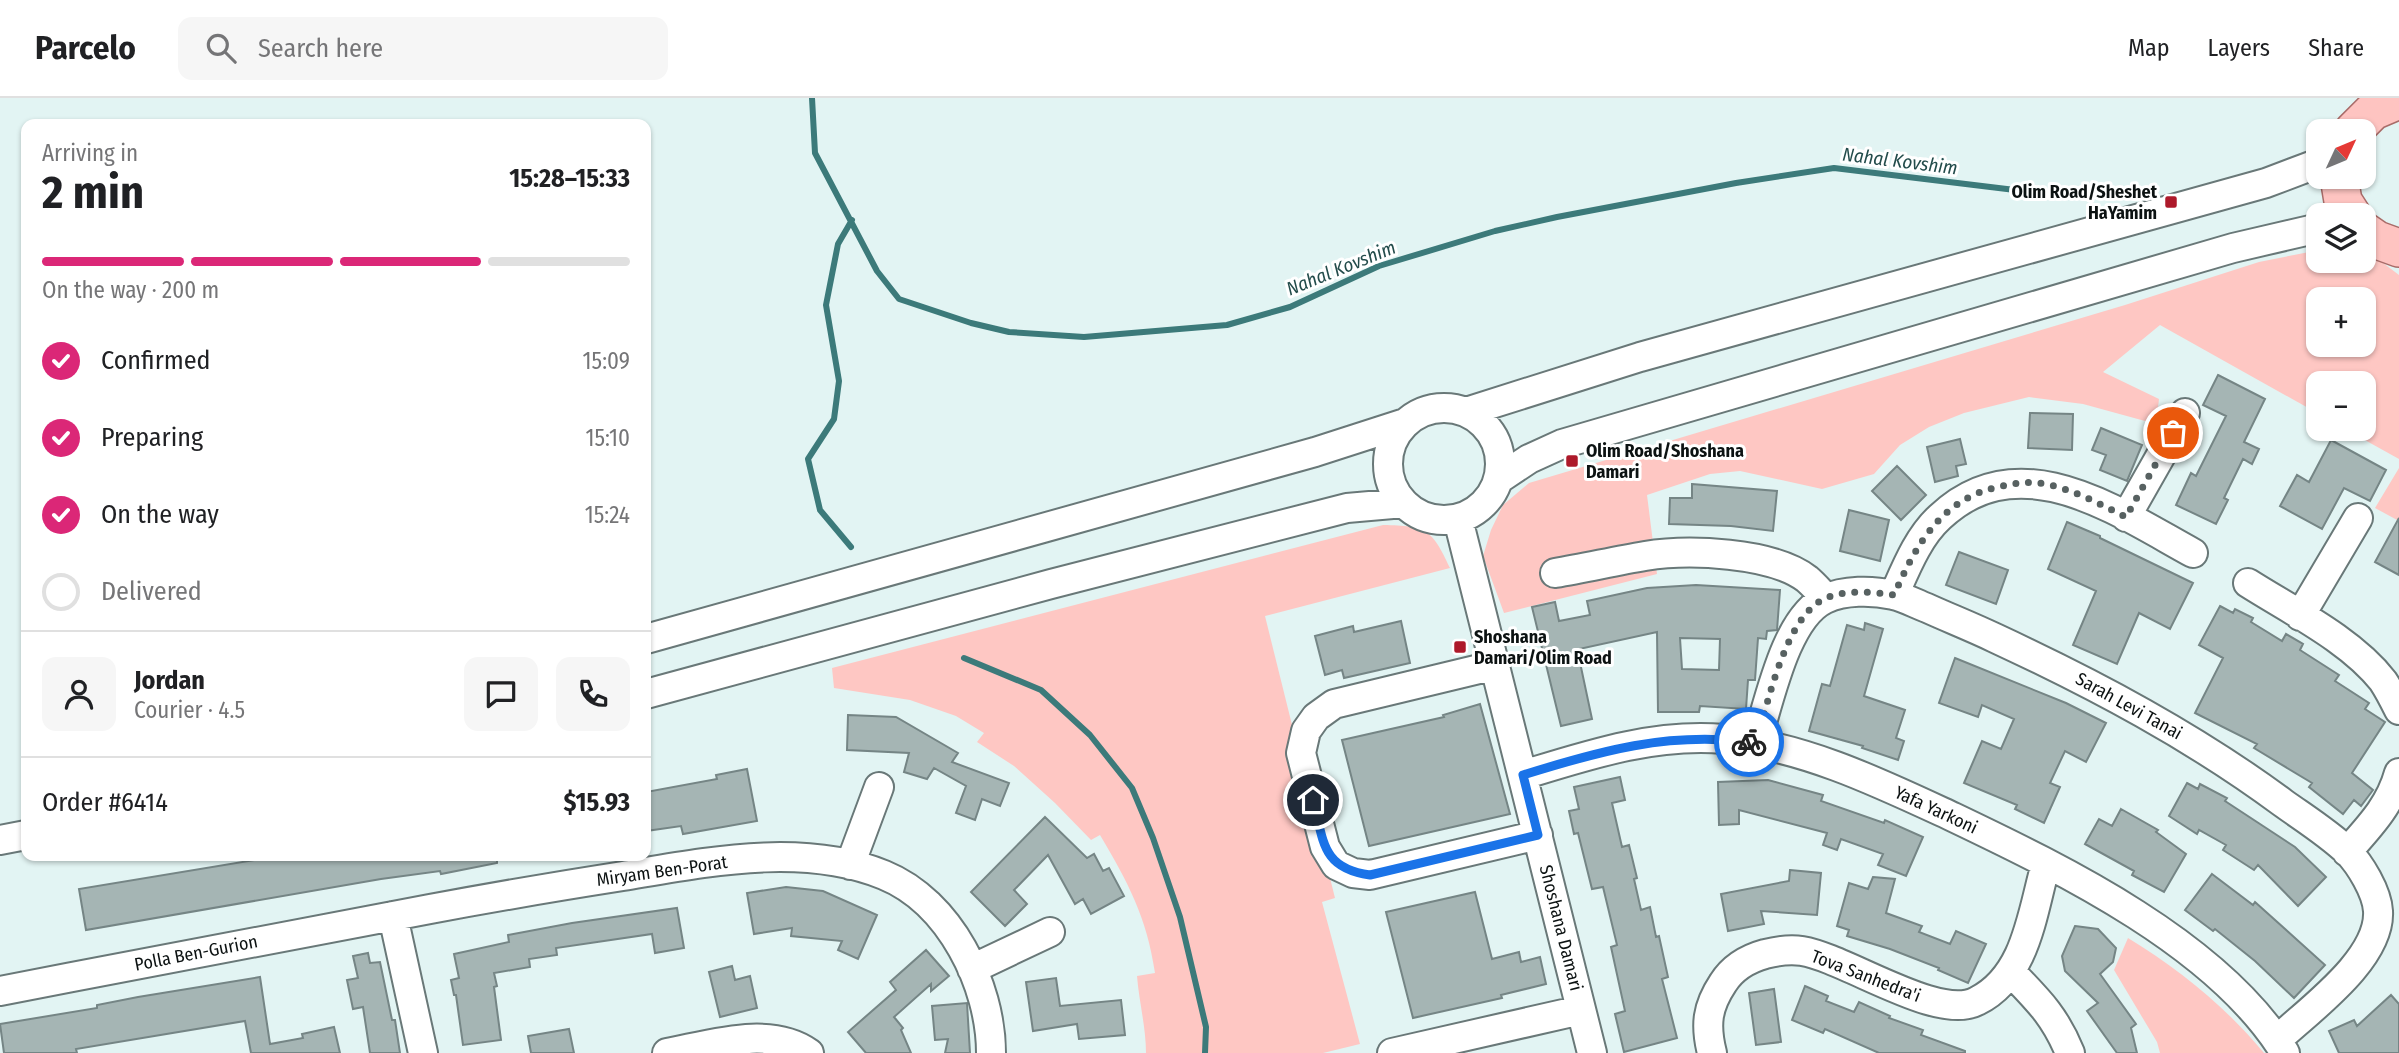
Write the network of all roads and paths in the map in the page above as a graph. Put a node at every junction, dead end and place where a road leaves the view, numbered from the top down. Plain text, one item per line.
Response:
1 (2399, 100) edge
2 (2365, 119) edge
3 (2306, 168) edge
4 (2306, 231) edge
5 (2376, 240) edge
6 (2399, 248) edge
7 (1466, 411) junction
8 (2185, 413) dead end
9 (1405, 423) junction
10 (1499, 478) junction
11 (1404, 503) junction
12 (2126, 517) junction
13 (1458, 519) junction
14 (2358, 519) dead end
15 (2193, 553) dead end
16 (1555, 573) dead end
17 (2248, 583) dead end
18 (1894, 595) junction
19 (1826, 598) junction
20 (2300, 616) junction
21 (651, 638) edge
22 (1496, 665) junction
23 (651, 693) edge
24 (2399, 710) edge
25 (1756, 743) junction
26 (2399, 774) edge
27 (1523, 775) junction
28 (879, 787) dead end
29 (1538, 835) junction
30 (21, 836) edge
31 (0, 840) edge
32 (2347, 852) junction
33 (2046, 864) junction
34 (850, 865) junction
35 (2389, 912) edge
36 (393, 916) junction
37 (1050, 932) dead end
38 (972, 969) junction
39 (2011, 972) junction
40 (0, 991) edge
41 (1581, 1010) junction
42 (2281, 1046) edge
43 (423, 1053) edge
44 (667, 1053) edge
45 (809, 1053) edge
46 (990, 1053) edge
47 (1392, 1053) edge
48 (1592, 1053) edge
49 (1712, 1053) edge
50 (2070, 1053) edge

1 - 2 main road
3 - 7 street
4 - 10 street
5 - 6 main road
7 - 9 street
7 - 10 street
8 - 12 street
9 - 11 street
9 - 21 street
10 - 13 street
11 - 13 street
11 - 23 street
12 - 15 street
12 - 18 street
13 - 22 street, Shoshana Damari
14 - 20 street
16 - 19 street
17 - 20 street
18 - 19 street, Sarah Levi Tanai
18 - 32 street, Sarah Levi Tanai
19 - 25 street
20 - 24 street
22 - 27 street, Shoshana Damari
22 - 29 street
25 - 27 street, Yafa Yarkoni
25 - 33 street, Yafa Yarkoni
26 - 32 street
27 - 29 street, Shoshana Damari
28 - 34 street
29 - 41 street, Shoshana Damari
30 - 31 street
32 - 35 street, Sarah Levi Tanai
33 - 39 street, Tova Sanhedra'i
33 - 42 street, Yafa Yarkoni
34 - 36 street, Miryam Ben-Porat
34 - 38 street, Miryam Ben-Porat
35 - 42 street, Sarah Levi Tanai
36 - 40 street, Polla Ben-Gurion
36 - 43 street
37 - 38 street
38 - 46 street, Miryam Ben-Porat
39 - 49 street, Tova Sanhedra'i
39 - 50 street
41 - 47 street
41 - 48 street, Shoshana Damari
44 - 45 street

